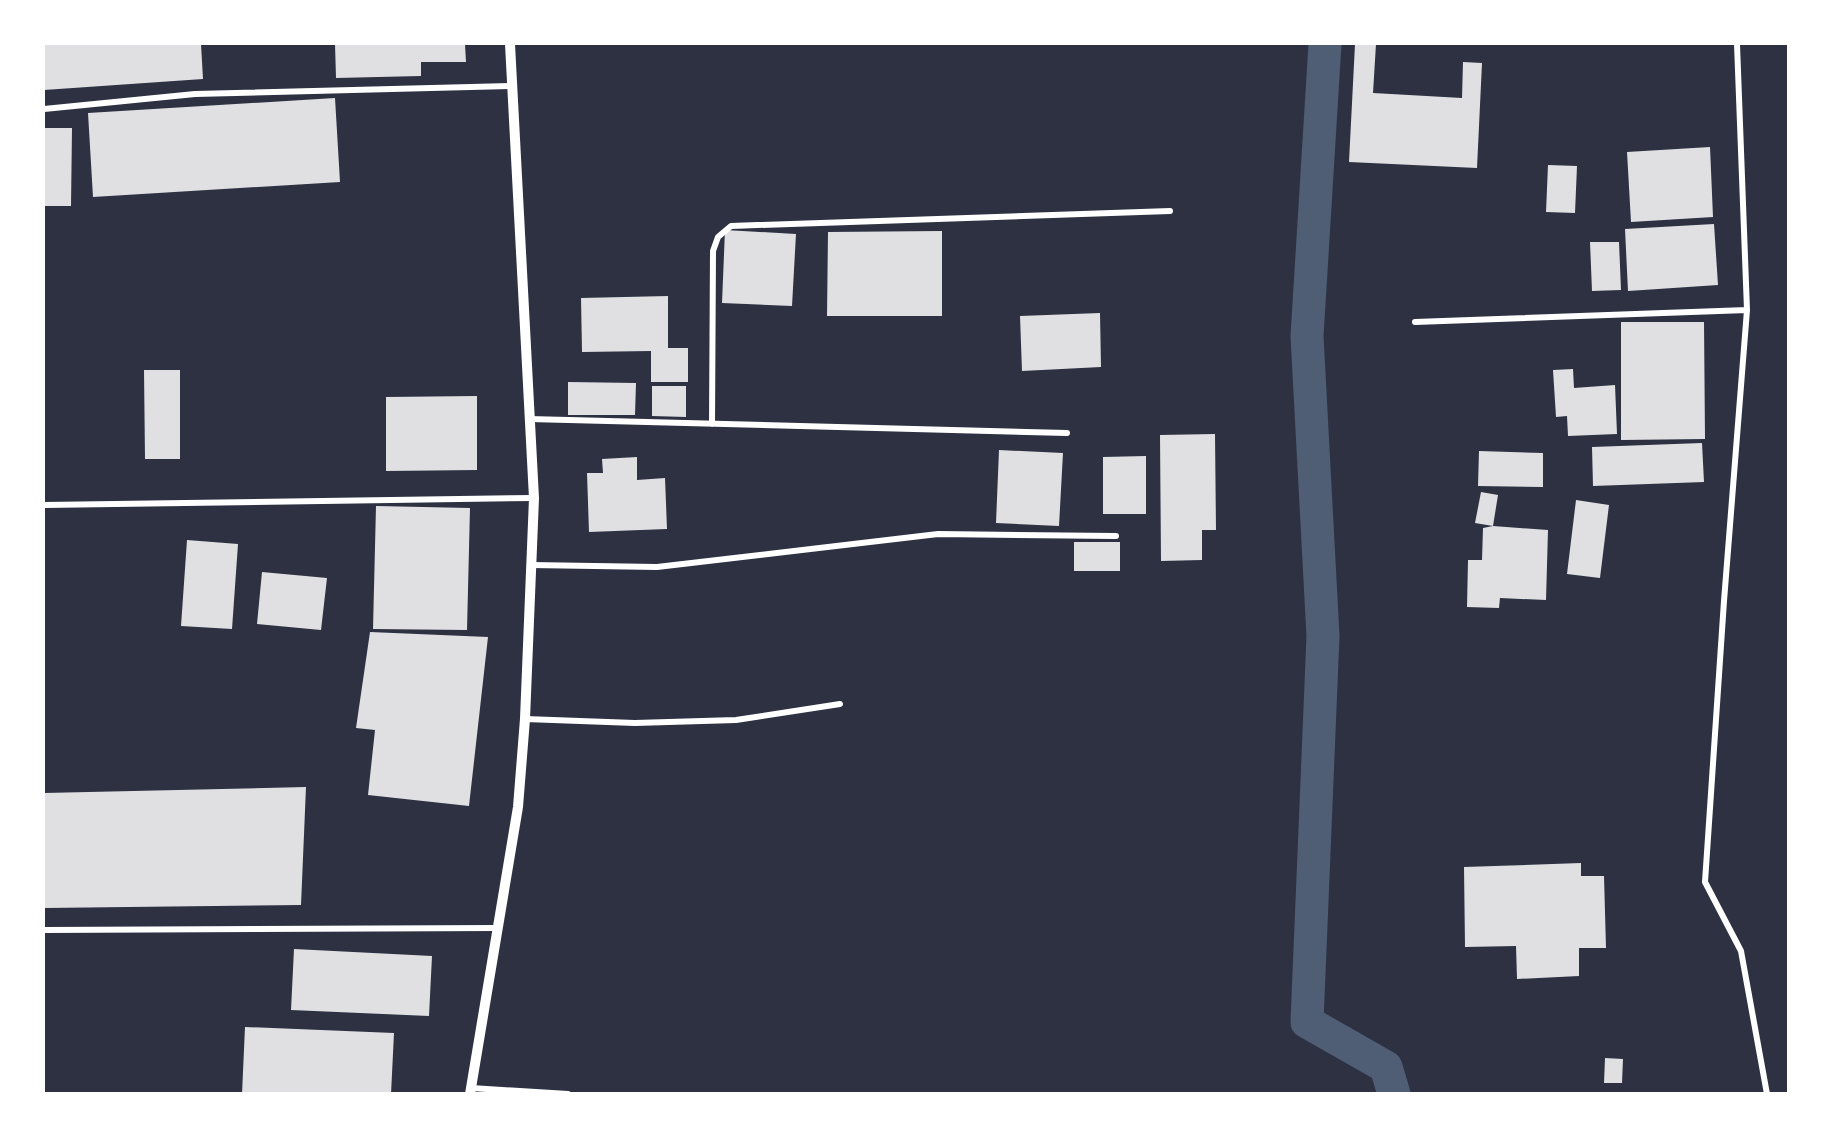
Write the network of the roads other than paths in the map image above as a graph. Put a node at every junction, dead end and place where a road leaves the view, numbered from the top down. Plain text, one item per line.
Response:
1 (510, 44) edge
2 (1737, 44) edge
3 (514, 86) junction
4 (44, 109) edge
5 (1170, 211) dead end
6 (1747, 310) junction
7 (1415, 322) dead end
8 (529, 419) junction
9 (712, 424) junction
10 (1067, 433) dead end
11 (534, 498) junction
12 (44, 505) edge
13 (1116, 536) dead end
14 (531, 565) junction
15 (840, 704) dead end
16 (525, 719) junction
17 (498, 928) junction
18 (44, 930) edge
19 (471, 1091) edge
20 (568, 1094) edge
21 (1767, 1094) edge

1 - 3 street
2 - 6 street
3 - 4 street
3 - 8 street
5 - 9 street
6 - 7 street
6 - 21 street
8 - 9 street
8 - 11 street
9 - 10 street
11 - 12 street
11 - 14 street
13 - 14 street
14 - 16 street
15 - 16 street
16 - 17 street
17 - 18 street
17 - 19 street
19 - 20 street

